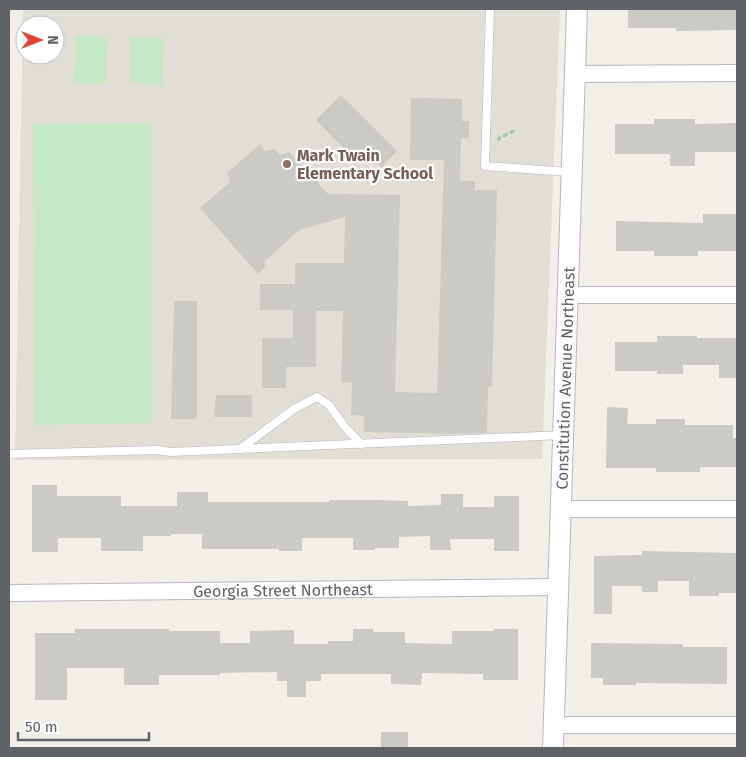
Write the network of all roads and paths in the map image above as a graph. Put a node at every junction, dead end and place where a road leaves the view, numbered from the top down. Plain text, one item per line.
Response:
1 (490, 9) edge
2 (577, 9) edge
3 (737, 73) edge
4 (574, 74) junction
5 (516, 130) dead end
6 (499, 138) dead end
7 (571, 172) junction
8 (737, 295) edge
9 (567, 296) junction
10 (563, 436) junction
11 (361, 444) junction
12 (239, 449) junction
13 (9, 454) edge
14 (737, 508) edge
15 (561, 509) junction
16 (558, 587) junction
17 (9, 593) edge
18 (554, 725) junction
19 (737, 725) edge
20 (552, 748) edge

1 - 7 lane
2 - 4 street, Constitution Avenue Northeast
3 - 4 street
4 - 7 street, Constitution Avenue Northeast
5 - 6 path
7 - 9 street, Constitution Avenue Northeast
8 - 9 street
9 - 10 street, Constitution Avenue Northeast
10 - 11 lane
10 - 15 street, Constitution Avenue Northeast
11 - 12 lane
11 - 12 lane
12 - 13 lane
14 - 15 street
15 - 16 street, Constitution Avenue Northeast
16 - 17 street, Georgia Street Northeast
16 - 18 street, Constitution Avenue Northeast
18 - 19 street
18 - 20 street, Constitution Avenue Northeast

